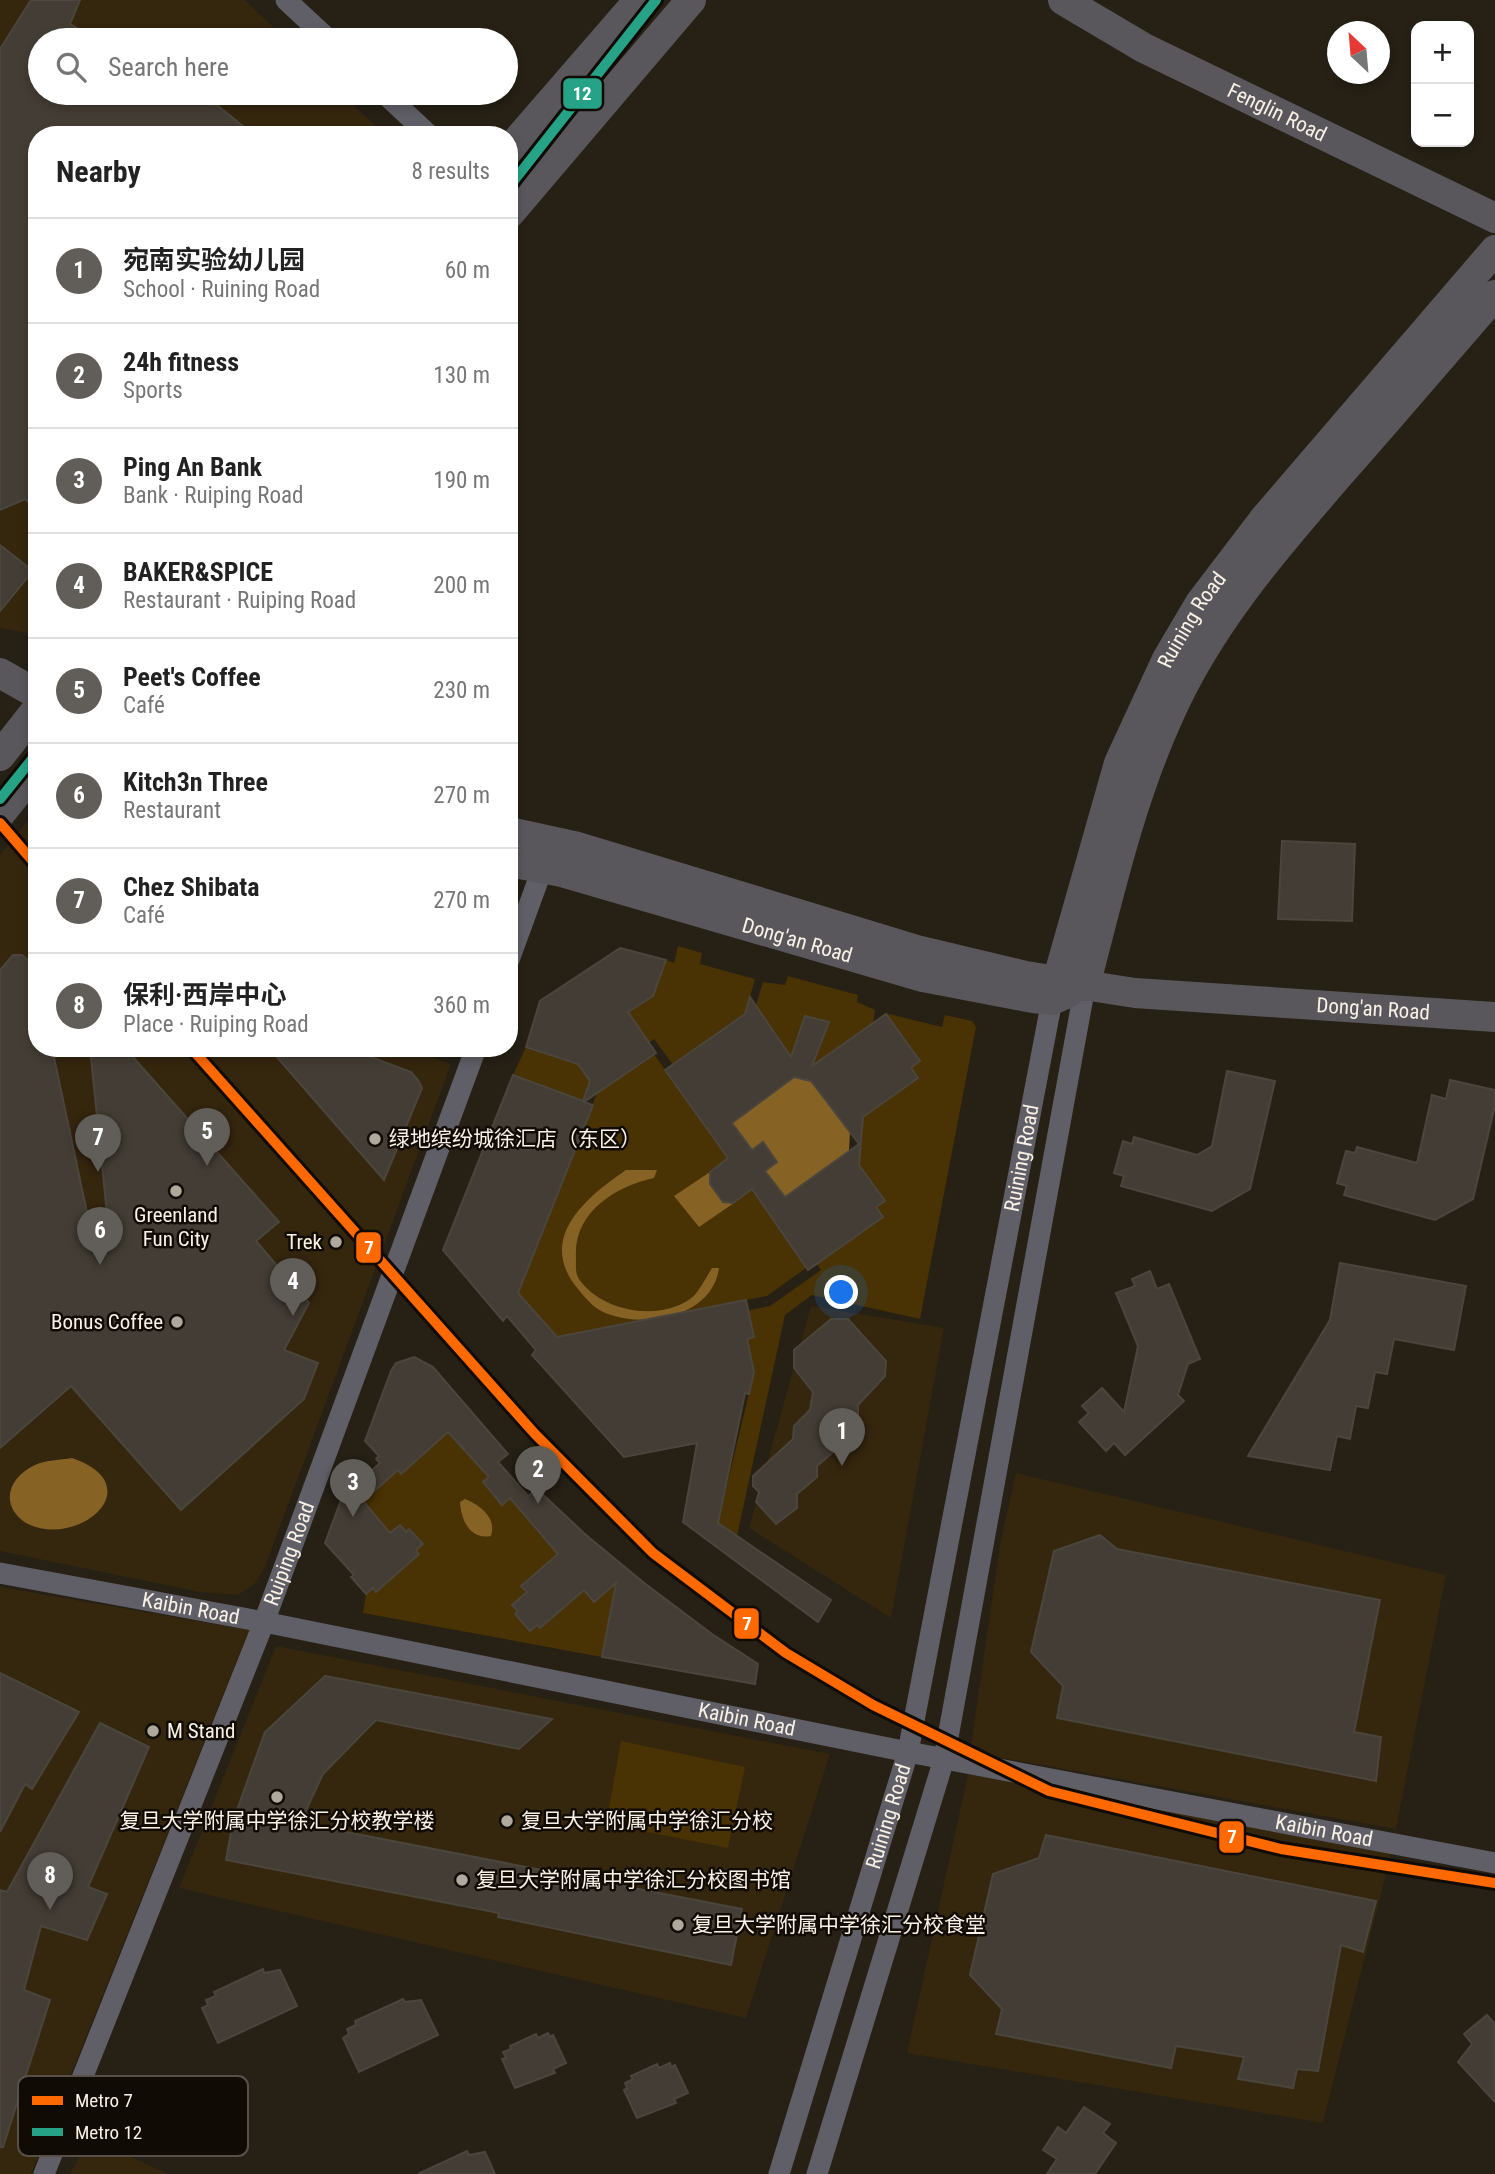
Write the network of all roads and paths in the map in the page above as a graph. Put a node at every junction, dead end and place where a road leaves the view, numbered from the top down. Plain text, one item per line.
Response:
1 (286, 0) edge
2 (639, 0) edge
3 (691, 0) edge
4 (1063, 0) edge
5 (316, 28) edge
6 (397, 105) edge
7 (419, 126) edge
8 (518, 140) edge
9 (518, 203) edge
10 (1495, 218) edge
11 (1495, 250) edge
12 (1495, 295) edge
13 (0, 673) edge
14 (28, 689) edge
15 (24, 724) edge
16 (0, 756) edge
17 (28, 779) edge
18 (0, 814) edge
19 (518, 837) edge
20 (547, 855) junction
21 (518, 860) edge
22 (518, 935) edge
23 (1064, 989) junction
24 (1495, 1017) edge
25 (473, 1057) edge
26 (0, 1573) edge
27 (264, 1622) junction
28 (908, 1752) junction
29 (944, 1759) junction
30 (1495, 1863) edge
31 (83, 2076) edge
32 (51, 2156) edge
33 (44, 2174) edge
34 (779, 2174) edge
35 (817, 2174) edge

1 - 5 street
2 - 8 street
3 - 9 street
4 - 10 street, Fenglin Road
6 - 7 street
11 - 23 street, Ruining Road
12 - 23 street, Ruining Road
13 - 14 street
15 - 16 street
17 - 18 street
19 - 20 street, Dong'an Road
20 - 21 street, Dong'an Road
20 - 22 street
20 - 23 street, Dong'an Road
23 - 24 street, Dong'an Road
23 - 28 street, Ruining Road
23 - 29 street, Ruining Road
25 - 27 street, Ruiping Road
26 - 27 street, Kaibin Road
27 - 28 street, Kaibin Road
27 - 31 street, Ruiping Road
28 - 29 street, Kaibin Road
28 - 34 street, Ruining Road
29 - 30 street, Kaibin Road
29 - 35 street, Ruining Road
32 - 33 street, Ruiping Road

